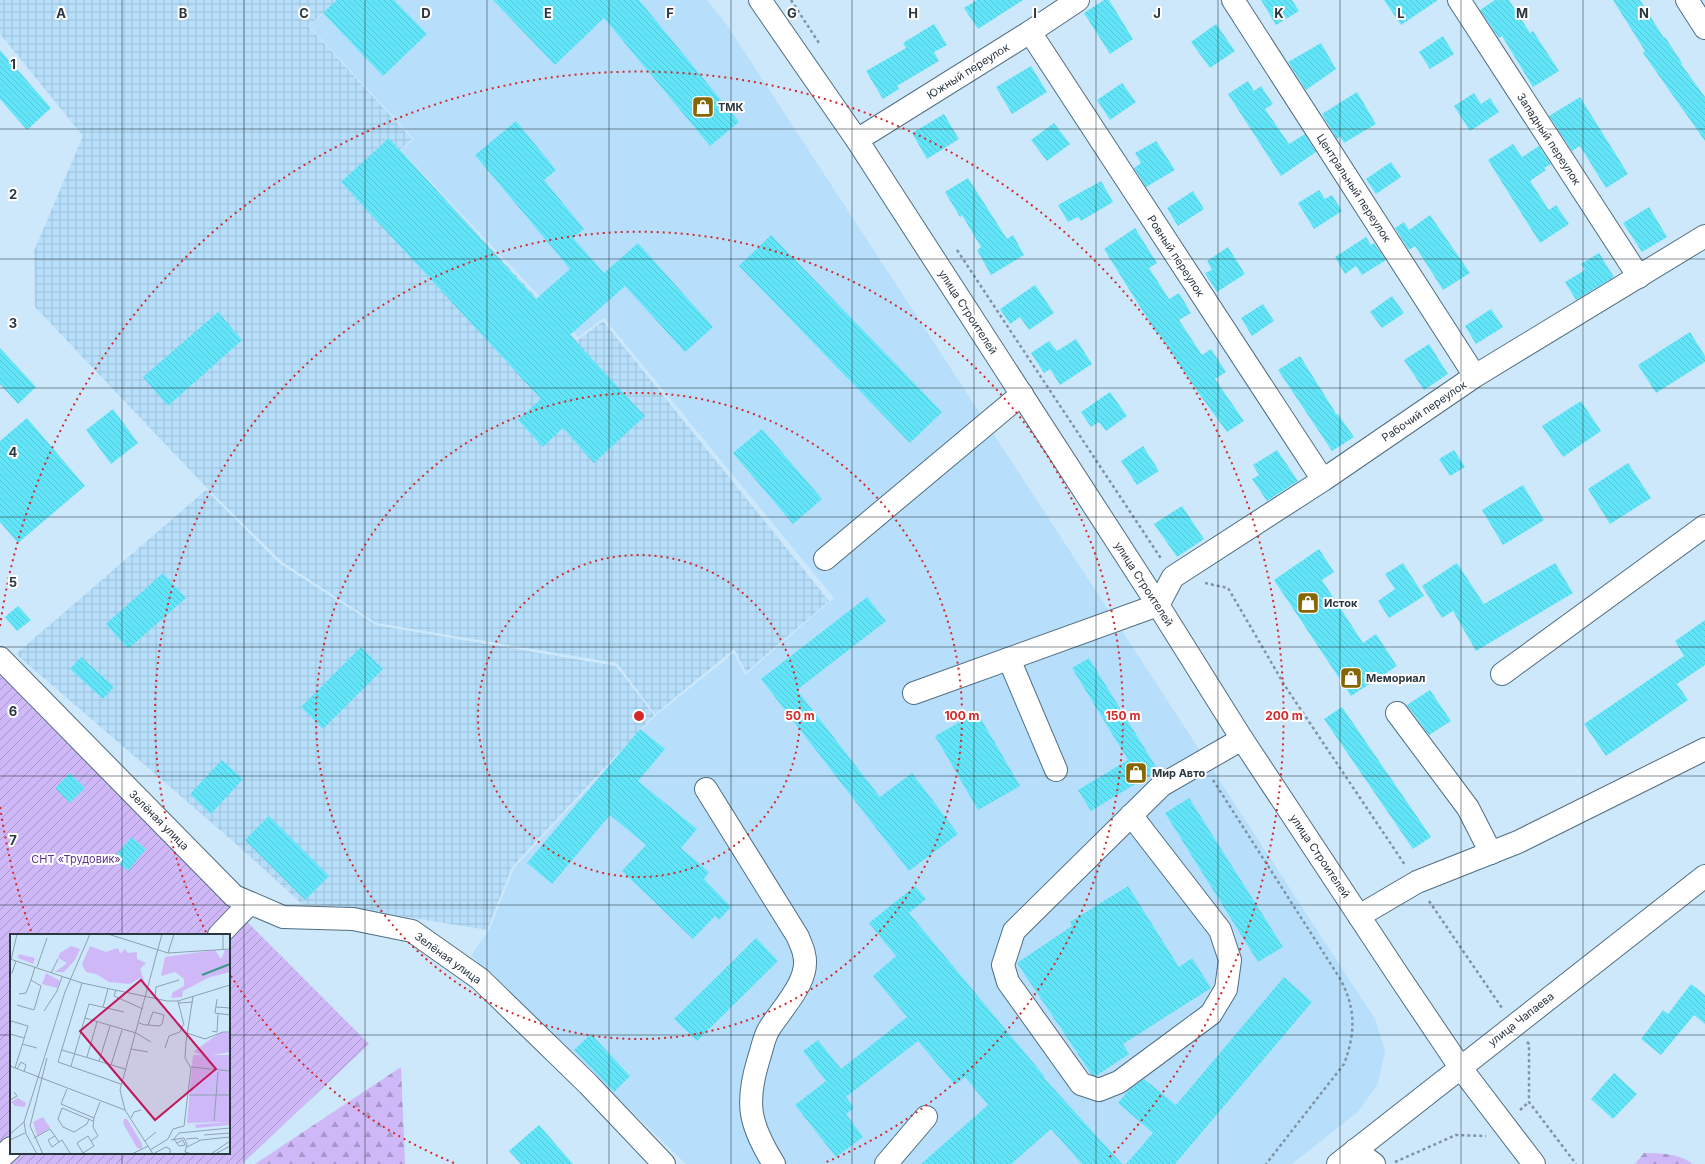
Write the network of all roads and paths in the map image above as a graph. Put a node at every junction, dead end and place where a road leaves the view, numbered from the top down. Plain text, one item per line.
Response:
1 (760, 0) edge
2 (791, 0) edge
3 (1078, 0) edge
4 (1233, 0) edge
5 (1459, 0) edge
6 (1687, 0) edge
7 (1705, 28) edge
8 (1030, 32) junction
9 (821, 46) dead end
10 (857, 140) junction
11 (1705, 236) edge
12 (955, 248) dead end
13 (1639, 277) junction
14 (1476, 376) junction
15 (1022, 394) junction
16 (1322, 480) junction
17 (1705, 526) edge
18 (825, 559) dead end
19 (1173, 577) junction
20 (1158, 605) junction
21 (0, 658) edge
22 (1009, 658) junction
23 (1502, 674) dead end
24 (914, 693) dead end
25 (1397, 714) dead end
26 (1242, 739) junction
27 (1705, 749) edge
28 (1202, 762) junction
29 (1056, 770) dead end
30 (706, 789) dead end
31 (1132, 815) junction
32 (1491, 853) junction
33 (1705, 876) edge
34 (1417, 882) junction
35 (250, 903) junction
36 (1359, 916) junction
37 (219, 934) edge
38 (1514, 1025) junction
39 (1460, 1067) junction
40 (926, 1117) dead end
41 (1486, 1136) dead end
42 (10, 1149) edge
43 (1355, 1150) junction
44 (0, 1158) edge
45 (664, 1164) edge
46 (774, 1164) edge
47 (886, 1164) edge
48 (1266, 1164) edge
49 (1338, 1164) edge
50 (1374, 1164) edge
51 (1391, 1164) edge
52 (1534, 1164) edge
53 (1576, 1164) edge

1 - 10 street, улица Строителей
2 - 9 path
3 - 8 street, Южный переулок
4 - 14 street, Центральный переулок
5 - 13 street, Западный переулок
6 - 7 street
8 - 10 street, Южный переулок
8 - 16 street, Ровный переулок
10 - 15 street, улица Строителей
11 - 13 street, Рабочий переулок
12 - 19 path
13 - 14 street, Рабочий переулок
14 - 16 street, Рабочий переулок
15 - 18 street
15 - 20 street, улица Строителей
16 - 19 street, Рабочий переулок
17 - 23 street
19 - 20 street, Рабочий переулок
19 - 34 path
20 - 22 street
20 - 26 street, улица Строителей
21 - 35 street, Зелёная улица
22 - 24 street
22 - 29 street
25 - 32 street
26 - 28 street
26 - 36 street, улица Строителей
27 - 32 street
28 - 31 street
28 - 48 path
30 - 46 street
31 - 31 street
32 - 34 street
33 - 38 street, улица Чапаева
34 - 36 street
34 - 38 path
35 - 37 street
35 - 45 street, Зелёная улица
36 - 39 street, улица Строителей
38 - 39 street, улица Чапаева
38 - 53 path
39 - 43 street, улица Чапаева
39 - 52 street, улица Строителей
40 - 47 street
41 - 51 path
42 - 44 street
43 - 49 street, улица Чапаева
43 - 50 street

